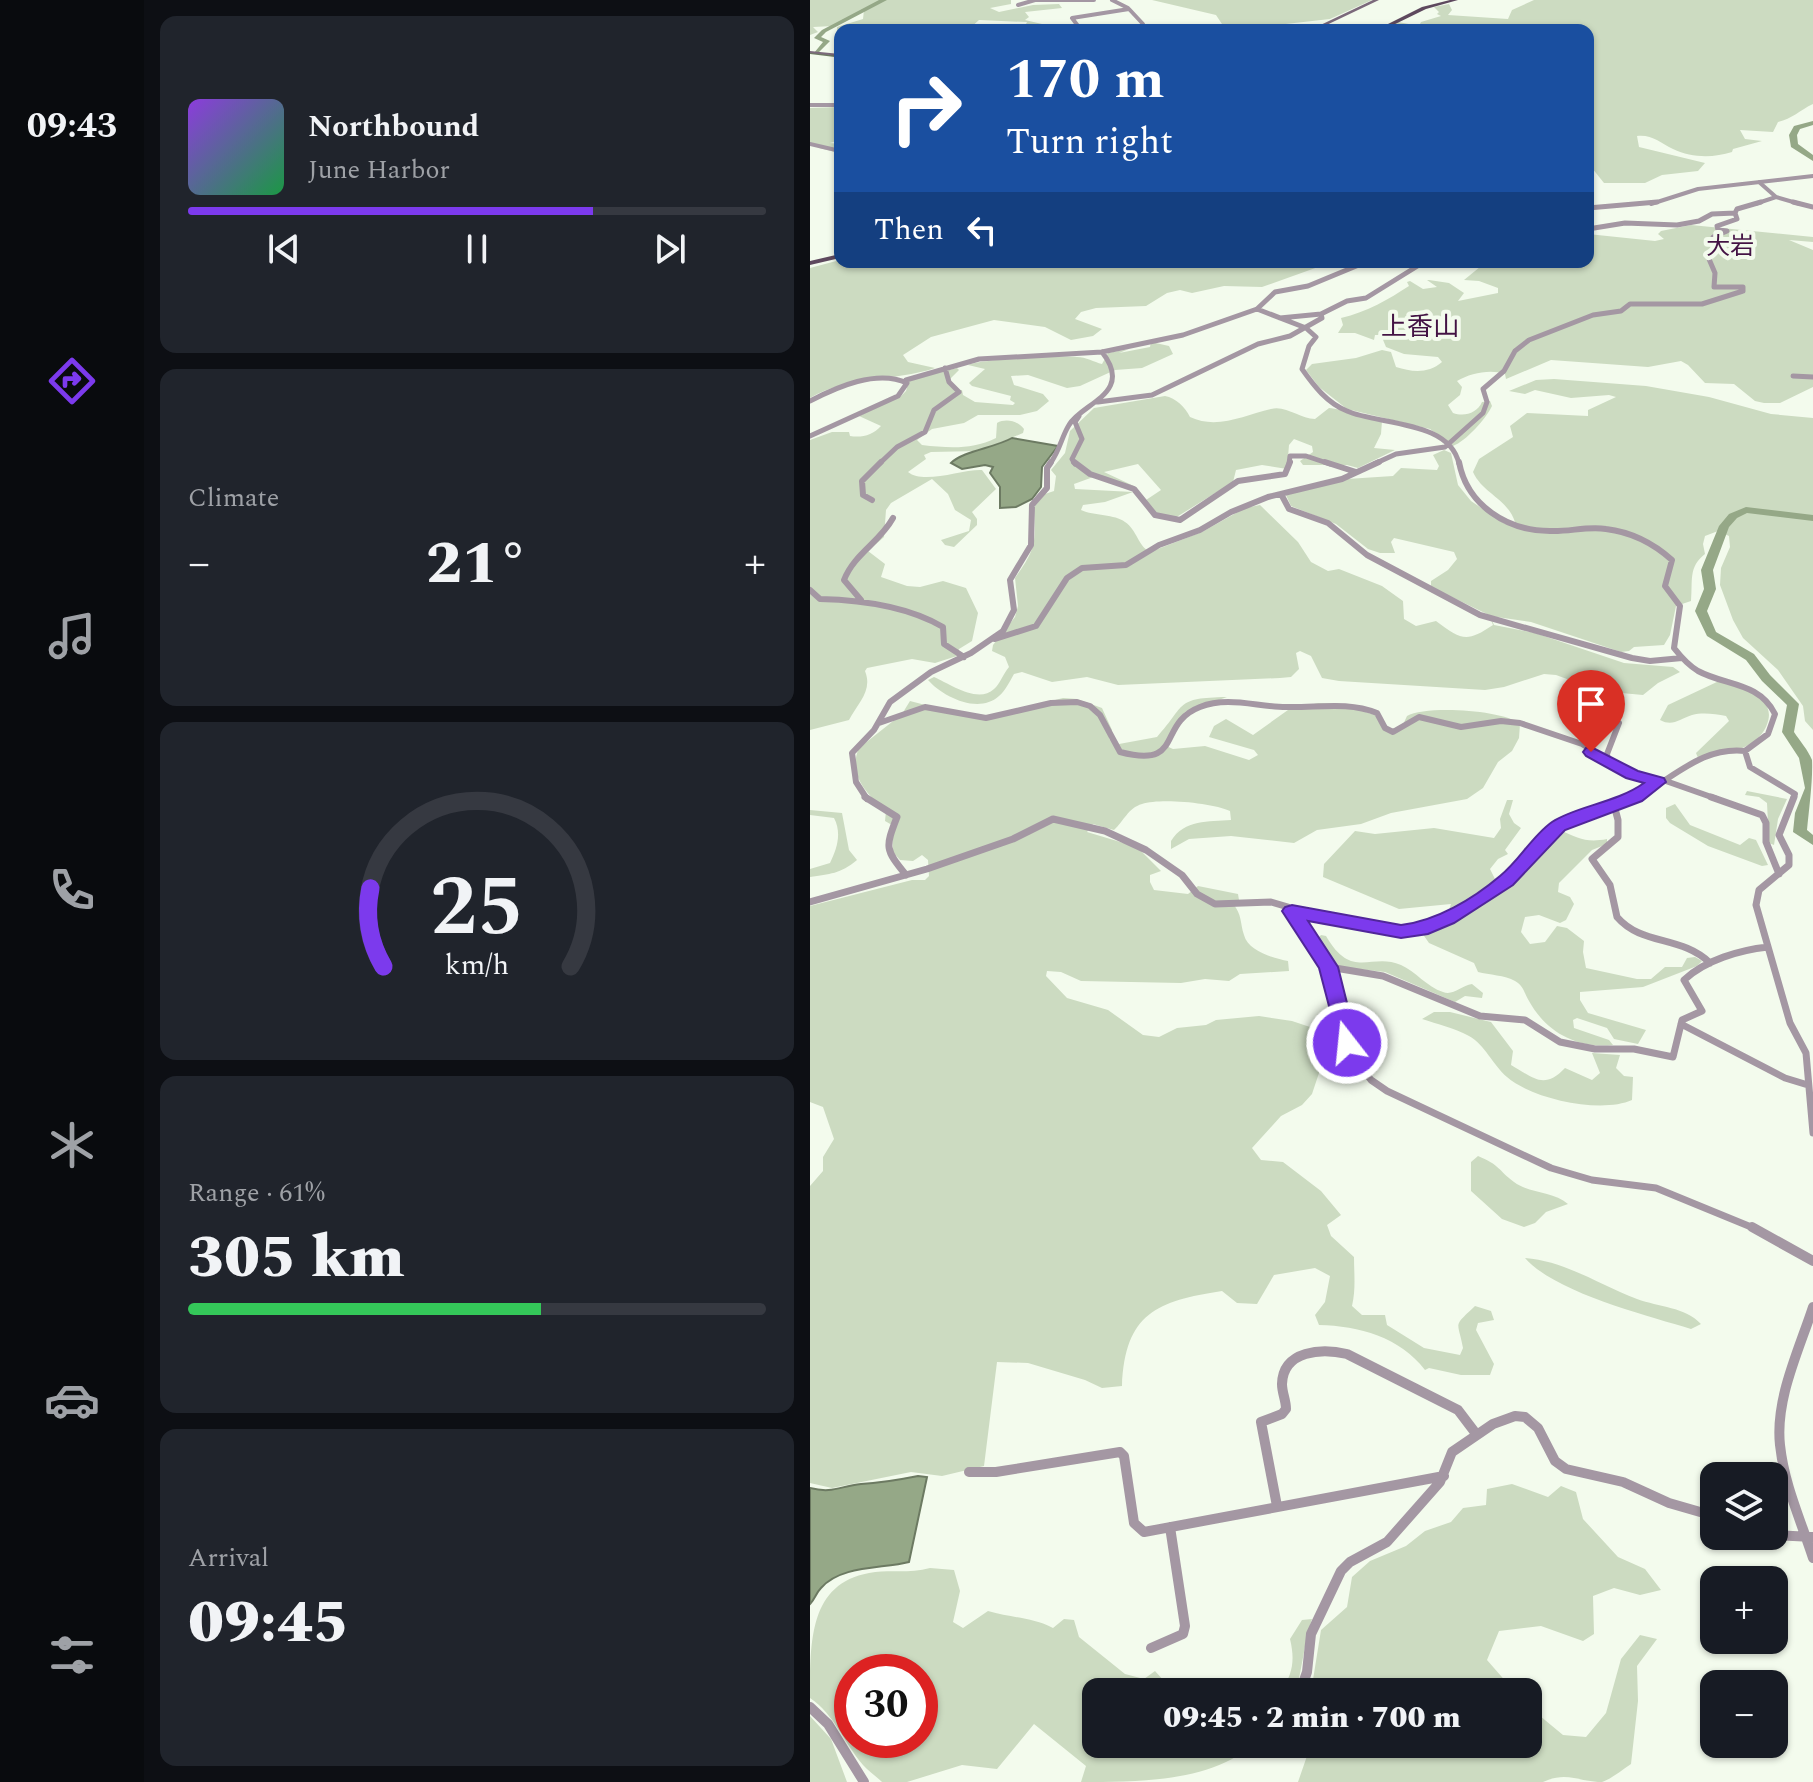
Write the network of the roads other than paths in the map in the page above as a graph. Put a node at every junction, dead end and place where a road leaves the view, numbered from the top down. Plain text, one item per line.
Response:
1 (1094, 0) edge
2 (1112, 0) edge
3 (1377, 0) edge
4 (1456, 0) edge
5 (1018, 5) dead end
6 (1090, 7) junction
7 (1129, 9) junction
8 (1076, 24) edge
9 (1143, 24) edge
10 (1325, 24) edge
11 (1391, 24) edge
12 (810, 52) edge
13 (834, 54) edge
14 (810, 105) edge
15 (834, 105) edge
16 (810, 144) edge
17 (834, 150) edge
18 (1813, 176) edge
19 (1759, 182) junction
20 (1776, 197) junction
21 (1813, 207) edge
22 (1594, 208) edge
23 (1735, 213) junction
24 (1594, 228) edge
25 (834, 257) edge
26 (810, 263) edge
27 (1352, 268) edge
28 (1415, 268) edge
29 (1257, 309) junction
30 (1321, 314) junction
31 (1279, 318) junction
32 (1306, 328) junction
33 (1102, 352) junction
34 (945, 368) junction
35 (1793, 376) dead end
36 (1813, 377) edge
37 (906, 380) junction
38 (810, 401) edge
39 (1098, 402) junction
40 (1087, 409) junction
41 (810, 436) edge
42 (1445, 447) junction
43 (1356, 472) junction
44 (1281, 494) junction
45 (872, 500) dead end
46 (893, 518) dead end
47 (1180, 520) junction
48 (1188, 535) junction
49 (810, 590) edge
50 (861, 600) junction
51 (995, 639) junction
52 (964, 657) junction
53 (1682, 658) junction
54 (879, 723) junction
55 (1619, 723) dead end
56 (1745, 751) junction
57 (1608, 760) junction
58 (1660, 781) junction
59 (1614, 805) junction
60 (1779, 874) junction
61 (906, 875) junction
62 (810, 902) edge
63 (1292, 911) junction
64 (1768, 947) junction
65 (1710, 963) junction
66 (1329, 967) junction
67 (1681, 1024) junction
68 (1808, 1085) junction
69 (1813, 1133) edge
70 (1813, 1261) edge
71 (1813, 1307) edge
72 (1477, 1435) junction
73 (969, 1472) dead end
74 (1444, 1476) junction
75 (1277, 1506) junction
76 (1700, 1512) edge
77 (1170, 1527) junction
78 (1788, 1536) edge
79 (1810, 1537) edge
80 (1813, 1558) edge
81 (1151, 1648) dead end
82 (1305, 1678) edge
83 (810, 1707) edge
84 (864, 1782) edge

1 - 6 street
2 - 7 street
3 - 10 main road
4 - 11 main road
5 - 6 street
6 - 7 street
6 - 8 street
7 - 9 street
12 - 13 main road
14 - 15 street
16 - 17 street
18 - 19 street
19 - 20 street
19 - 22 street
20 - 21 street
20 - 23 street
23 - 24 street
23 - 42 street
25 - 26 main road
27 - 29 street
28 - 30 street
29 - 31 street
29 - 33 street
30 - 31 street
30 - 32 street
31 - 32 street
32 - 39 street
32 - 42 street
33 - 34 street
33 - 39 street
34 - 37 street
34 - 45 street
35 - 36 street
37 - 38 street
37 - 41 street
39 - 40 street
40 - 47 street
40 - 51 street
42 - 43 street
42 - 53 street
43 - 44 street
43 - 47 street
44 - 48 street
44 - 53 street
46 - 50 street
47 - 48 street
48 - 51 street
49 - 50 street
50 - 52 street
51 - 52 street
52 - 54 street
53 - 56 street
54 - 57 street
54 - 61 street
55 - 57 street
56 - 58 street
56 - 60 street
57 - 58 street
58 - 59 street
58 - 60 street
59 - 63 street
59 - 65 street
60 - 64 street
61 - 62 street
61 - 63 street
63 - 66 street
64 - 65 street
64 - 68 street
65 - 67 street
66 - 67 street
66 - 70 street
67 - 68 street
68 - 69 street
71 - 79 street
72 - 74 street
72 - 75 street
72 - 76 street
73 - 77 street
74 - 75 street
74 - 82 street
75 - 77 street
77 - 81 street
78 - 79 street
79 - 80 street
83 - 84 street

